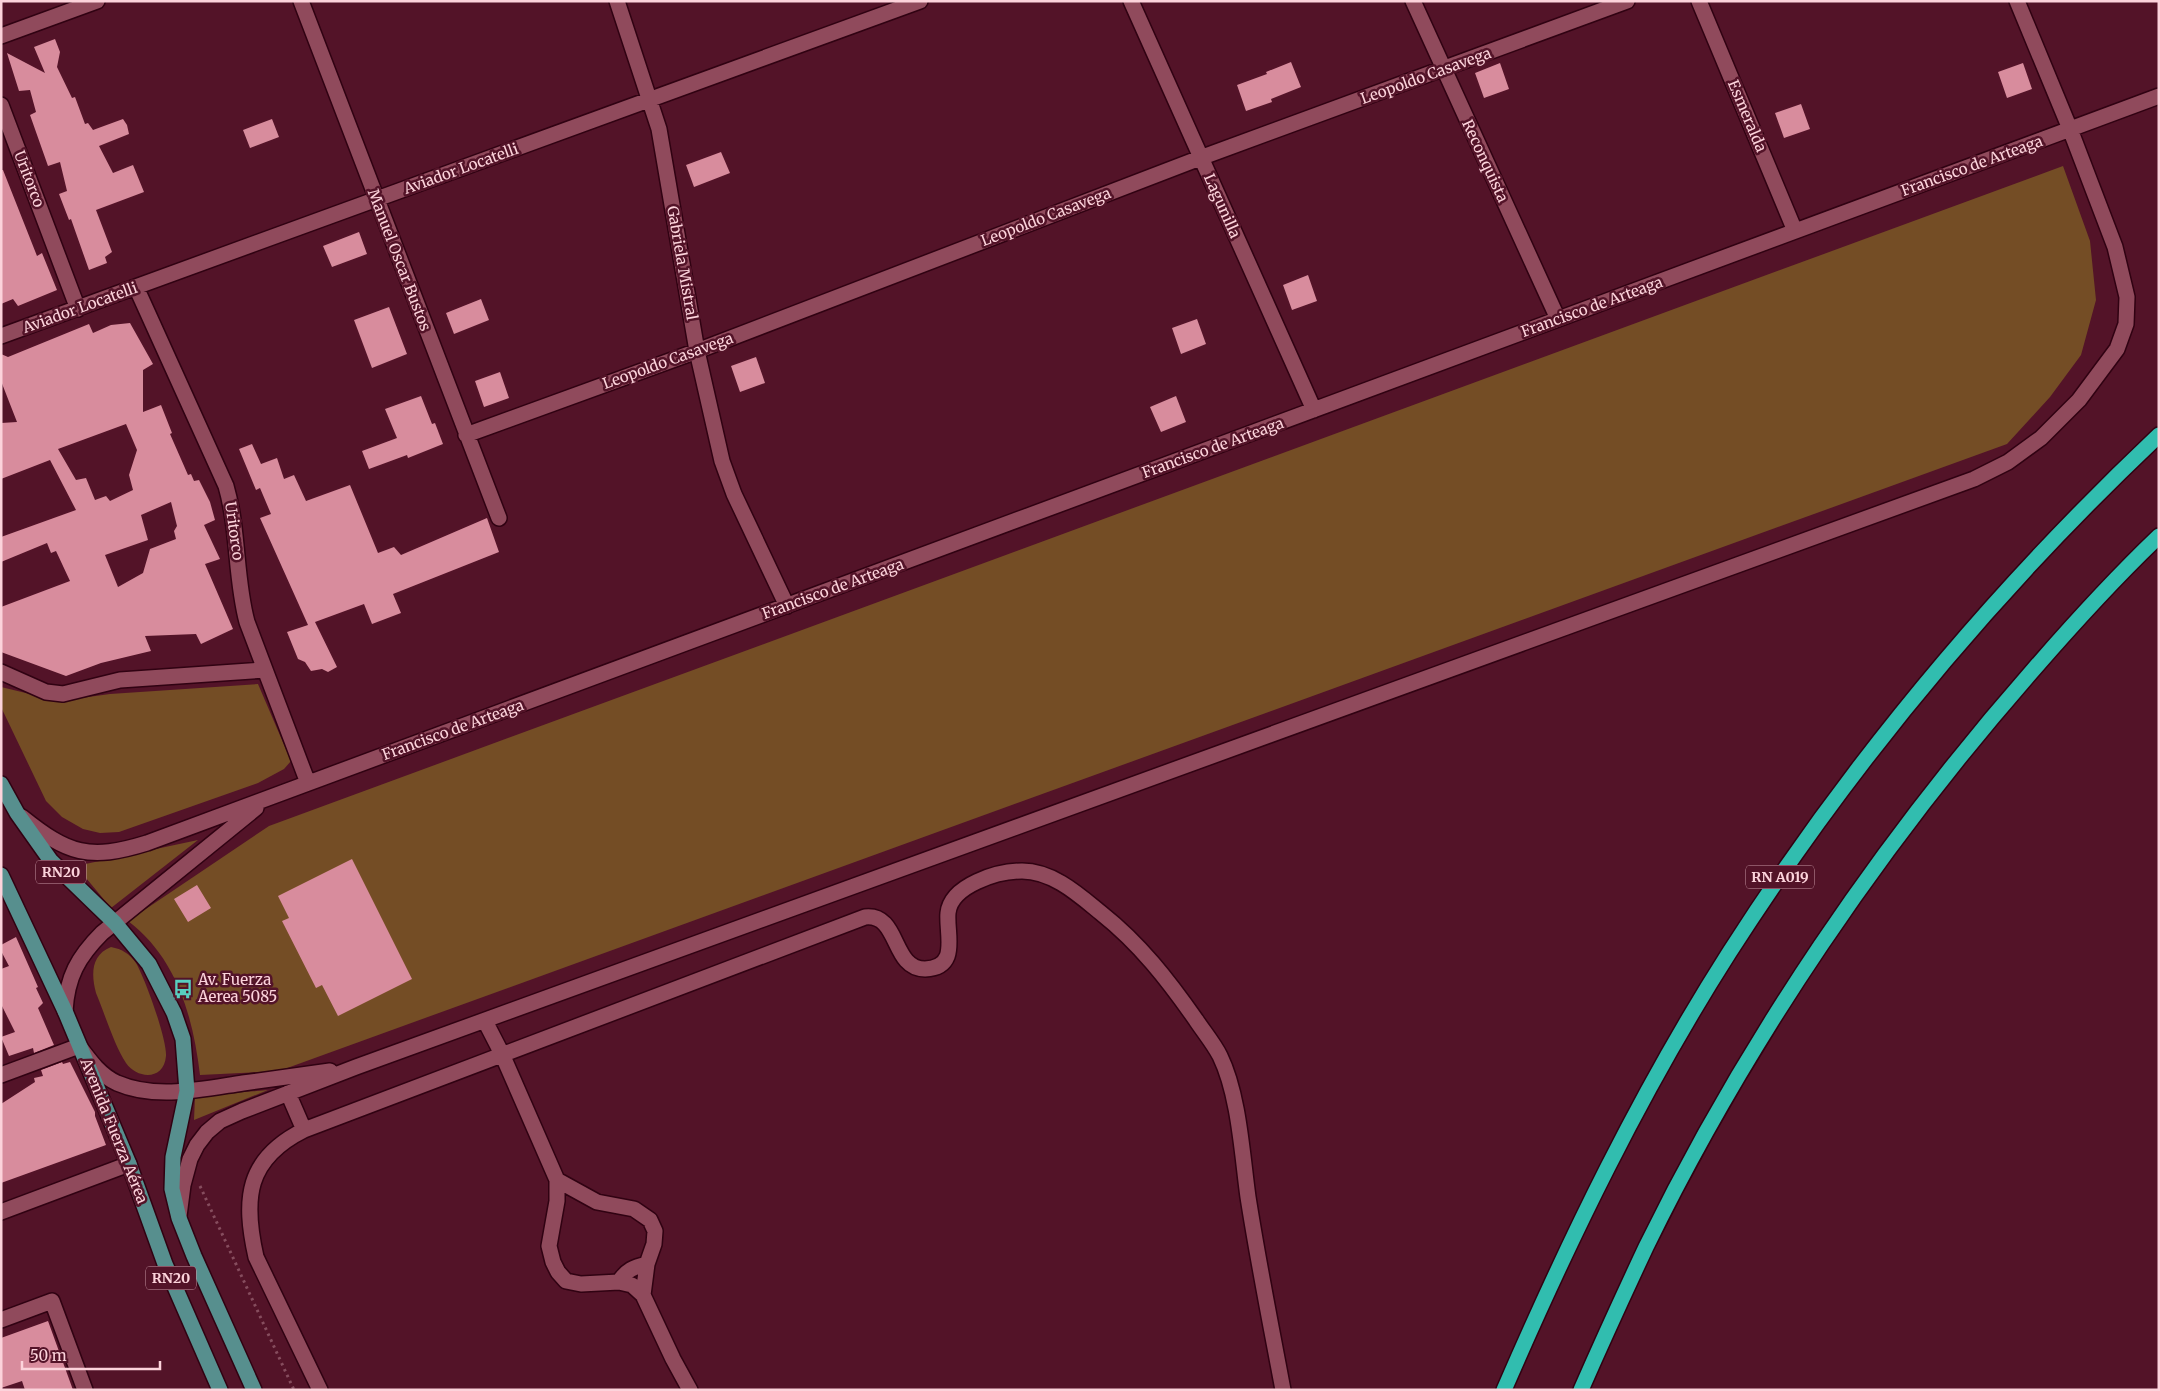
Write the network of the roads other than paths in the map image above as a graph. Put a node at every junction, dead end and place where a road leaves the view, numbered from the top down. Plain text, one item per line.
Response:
1 (97, 1) edge
2 (301, 1) edge
3 (617, 1) edge
4 (920, 1) edge
5 (1131, 1) edge
6 (1413, 1) edge
7 (1627, 1) edge
8 (1699, 1) edge
9 (2016, 1) edge
10 (1, 36) edge
11 (1443, 70) junction
12 (2159, 96) edge
13 (651, 99) junction
14 (1, 105) edge
15 (2070, 129) junction
16 (1200, 158) junction
17 (376, 200) junction
18 (1795, 231) junction
19 (136, 287) junction
20 (78, 309) junction
21 (1558, 319) junction
22 (1, 336) edge
23 (697, 351) junction
24 (1314, 410) junction
25 (466, 435) junction
26 (2159, 435) edge
27 (498, 518) dead end
28 (2159, 536) edge
29 (787, 606) junction
30 (265, 670) junction
31 (1, 672) edge
32 (308, 783) junction
33 (1, 784) edge
34 (266, 799) junction
35 (17, 813) junction
36 (1, 874) edge
37 (115, 923) junction
38 (65, 1011) junction
39 (485, 1021) junction
40 (79, 1046) junction
41 (502, 1054) junction
42 (356, 1067) junction
43 (1, 1075) edge
44 (187, 1091) junction
45 (288, 1093) junction
46 (304, 1130) junction
47 (129, 1164) junction
48 (557, 1180) junction
49 (1, 1212) edge
50 (178, 1218) junction
51 (648, 1264) junction
52 (619, 1282) junction
53 (643, 1295) junction
54 (1, 1320) edge
55 (86, 1390) edge
56 (220, 1390) edge
57 (254, 1390) edge
58 (320, 1390) edge
59 (690, 1390) edge
60 (1283, 1390) edge
61 (1504, 1390) edge
62 (1582, 1390) edge

1 - 10 street
2 - 17 street, Manuel Oscar Bustos
3 - 13 street, Gabriela Mistral
4 - 13 street, Aviador Locatelli
5 - 16 street, Lagunilla
6 - 11 street, Reconquista
7 - 11 street, Leopoldo Casavega
8 - 18 street, Esmeralda
9 - 15 street
11 - 16 street, Leopoldo Casavega
11 - 21 street, Reconquista
12 - 15 street, Francisco de Arteaga
13 - 17 street, Aviador Locatelli
13 - 23 street, Gabriela Mistral
14 - 20 street, Uritorco
15 - 18 street, Francisco de Arteaga
15 - 39 street
16 - 23 street, Leopoldo Casavega
16 - 24 street, Lagunilla
17 - 19 street, Aviador Locatelli
17 - 25 street, Manuel Oscar Bustos
18 - 21 street, Francisco de Arteaga
19 - 20 street, Aviador Locatelli
19 - 30 street, Uritorco
20 - 22 street, Aviador Locatelli
21 - 24 street, Francisco de Arteaga
23 - 25 street, Leopoldo Casavega
23 - 29 street, Gabriela Mistral
24 - 29 street, Francisco de Arteaga
25 - 27 street, Manuel Oscar Bustos
26 - 61 highway, RN A019
28 - 62 highway
29 - 32 street, Francisco de Arteaga
30 - 31 street
30 - 32 street, Uritorco
32 - 34 street, Francisco de Arteaga
33 - 35 main road, RN20
34 - 35 street, Francisco de Arteaga
34 - 37 street, Francisco de Arteaga
35 - 37 main road, RN20
36 - 38 main road, Avenida Fuerza Aérea / RN20
37 - 38 street, Francisco de Arteaga
37 - 44 main road, RN20
38 - 40 main road, Avenida Fuerza Aérea / RN20
39 - 41 street
39 - 42 street
40 - 43 street
40 - 44 street
40 - 47 main road, Avenida Fuerza Aérea / RN20
41 - 46 street
41 - 48 street
41 - 60 street
42 - 44 street
42 - 45 street
44 - 50 main road, RN20
45 - 46 street
45 - 50 street
46 - 58 street
47 - 49 street
47 - 56 main road, Avenida Fuerza Aérea / RN20
48 - 51 street
48 - 52 street
50 - 57 main road, RN20
51 - 52 street
51 - 53 street
52 - 53 street
53 - 59 street
54 - 55 street

